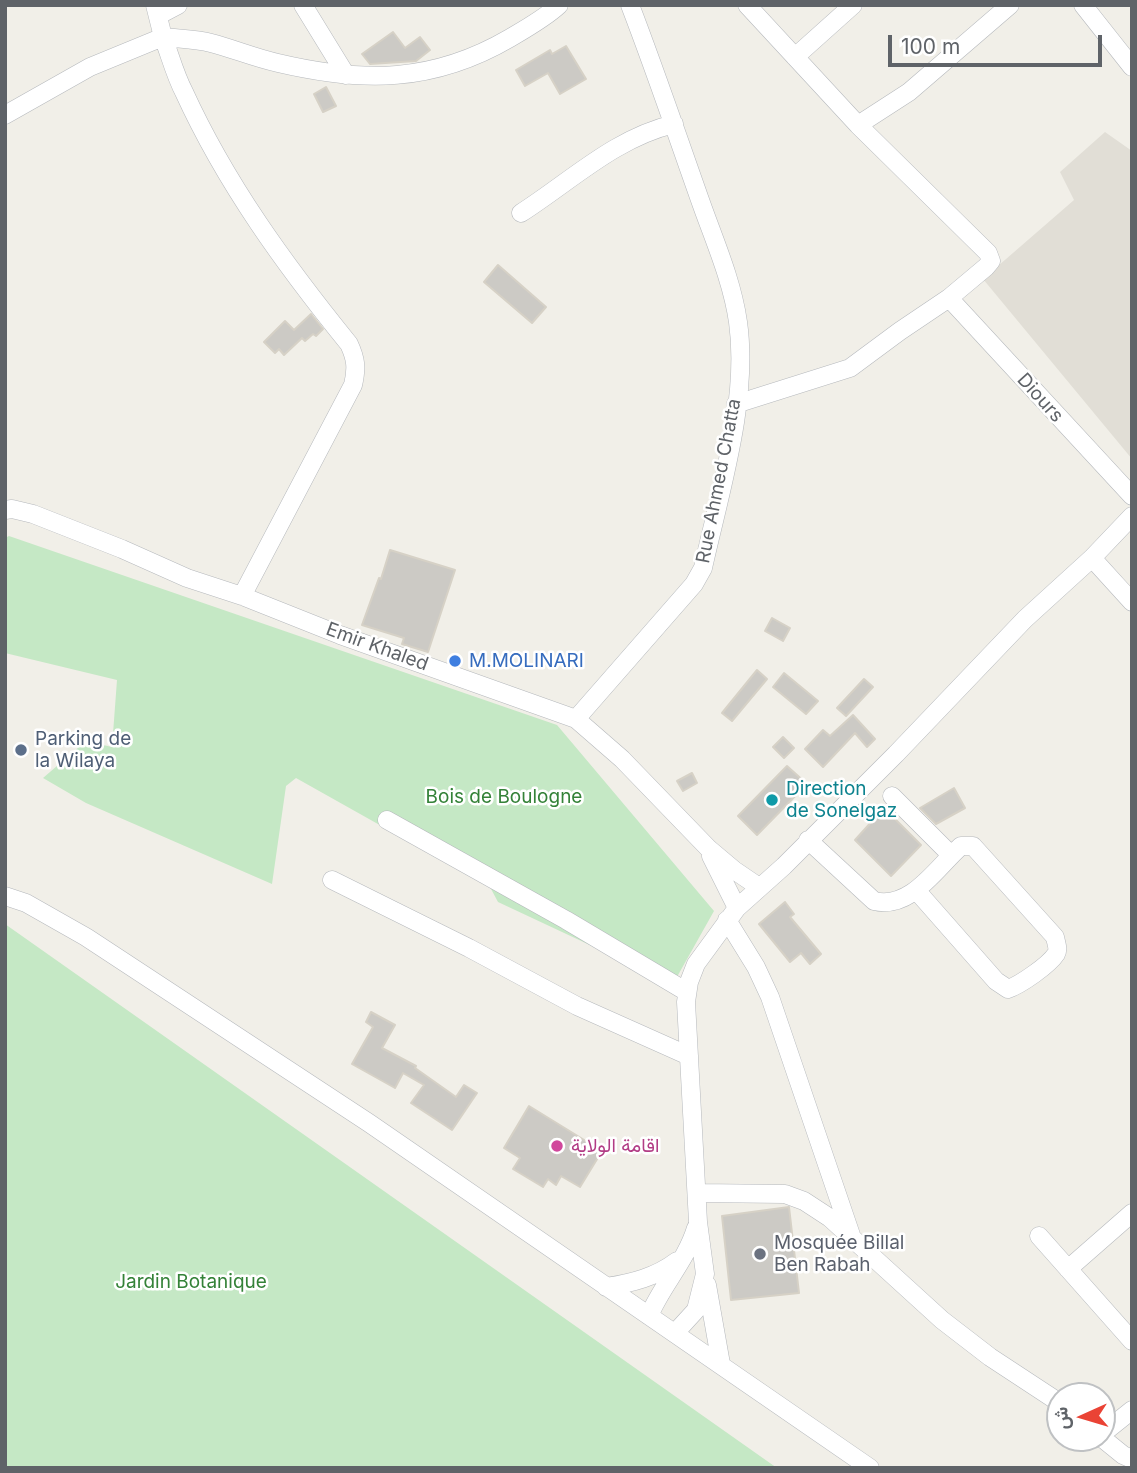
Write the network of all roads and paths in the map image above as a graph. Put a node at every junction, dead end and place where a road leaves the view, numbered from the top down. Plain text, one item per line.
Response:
1 (178, 5) edge
2 (303, 5) edge
3 (559, 5) edge
4 (631, 5) edge
5 (747, 5) edge
6 (853, 5) edge
7 (1010, 5) edge
8 (1083, 5) edge
9 (157, 10) edge
10 (163, 37) junction
11 (795, 58) junction
12 (1132, 67) edge
13 (346, 75) junction
14 (5, 115) edge
15 (674, 124) junction
16 (858, 125) junction
17 (521, 213) dead end
18 (949, 298) junction
19 (736, 404) junction
20 (1132, 496) edge
21 (5, 510) edge
22 (1132, 516) edge
23 (1092, 558) junction
24 (242, 596) junction
25 (1132, 602) edge
26 (576, 719) junction
27 (892, 796) dead end
28 (387, 820) dead end
29 (808, 840) junction
30 (709, 849) junction
31 (951, 855) junction
32 (332, 880) dead end
33 (759, 887) junction
34 (916, 890) junction
35 (5, 896) edge
36 (732, 914) junction
37 (687, 992) junction
38 (689, 1056) junction
39 (698, 1193) junction
40 (1132, 1213) edge
41 (698, 1222) junction
42 (1039, 1236) dead end
43 (852, 1238) junction
44 (690, 1249) junction
45 (1068, 1269) junction
46 (705, 1274) junction
47 (606, 1287) junction
48 (649, 1316) junction
49 (675, 1333) junction
50 (1132, 1341) edge
51 (721, 1364) junction
52 (1046, 1394) edge
53 (1132, 1410) edge
54 (1116, 1424) edge
55 (870, 1468) edge

1 - 9 street
2 - 13 street
3 - 13 street
4 - 15 street, Rue Ahmed Chatta
5 - 11 street
6 - 11 street
7 - 16 street
8 - 12 street
9 - 10 street
10 - 13 street
10 - 14 street
10 - 24 street
11 - 16 street
15 - 17 street
15 - 19 street, Rue Ahmed Chatta
16 - 18 street
18 - 19 street
18 - 20 street, Diours
19 - 26 street, Rue Ahmed Chatta
21 - 24 street, Emir Khaled
22 - 23 street
23 - 25 street
23 - 29 street
24 - 26 street, Emir Khaled
26 - 30 street, Emir Khaled
27 - 31 street
28 - 37 street
29 - 33 street
29 - 34 street
30 - 33 street
30 - 36 street
31 - 34 street
31 - 34 street
32 - 38 street
33 - 36 street
35 - 47 street
36 - 37 street
36 - 43 street
37 - 38 street
38 - 39 street
39 - 41 street
39 - 43 street
40 - 45 street
41 - 44 street
41 - 46 street
42 - 45 street
43 - 52 street
44 - 47 street
44 - 48 street
45 - 50 street
46 - 49 street
46 - 51 street
47 - 48 street
48 - 49 street
49 - 51 street
51 - 55 street
53 - 54 street

